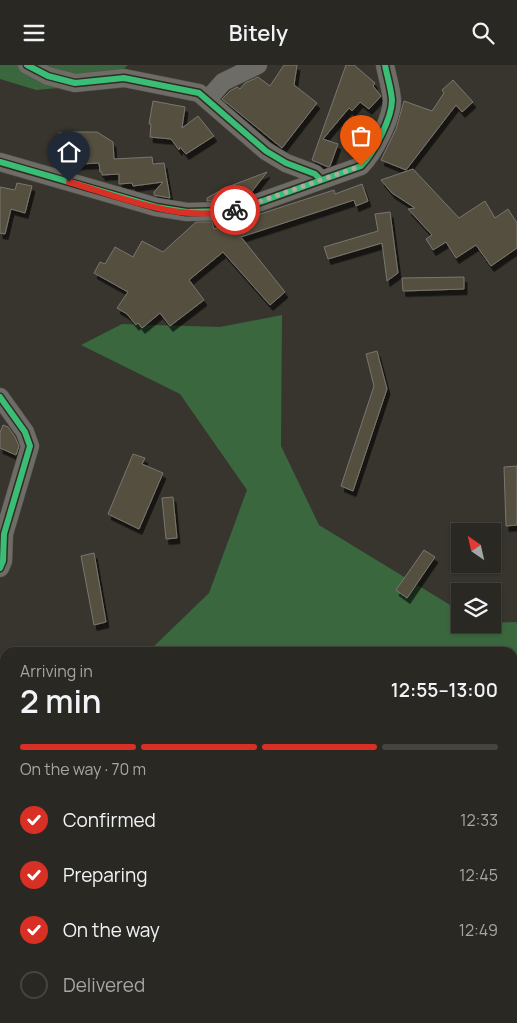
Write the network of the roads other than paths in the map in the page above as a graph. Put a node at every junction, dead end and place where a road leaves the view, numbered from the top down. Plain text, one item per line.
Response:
1 (27, 65) edge
2 (258, 65) edge
3 (385, 65) edge
4 (207, 100) junction
5 (0, 163) edge
6 (320, 180) junction
7 (0, 397) edge
8 (0, 568) edge

1 - 4 street
2 - 4 street
3 - 6 street
4 - 6 street
5 - 6 street
7 - 8 street

